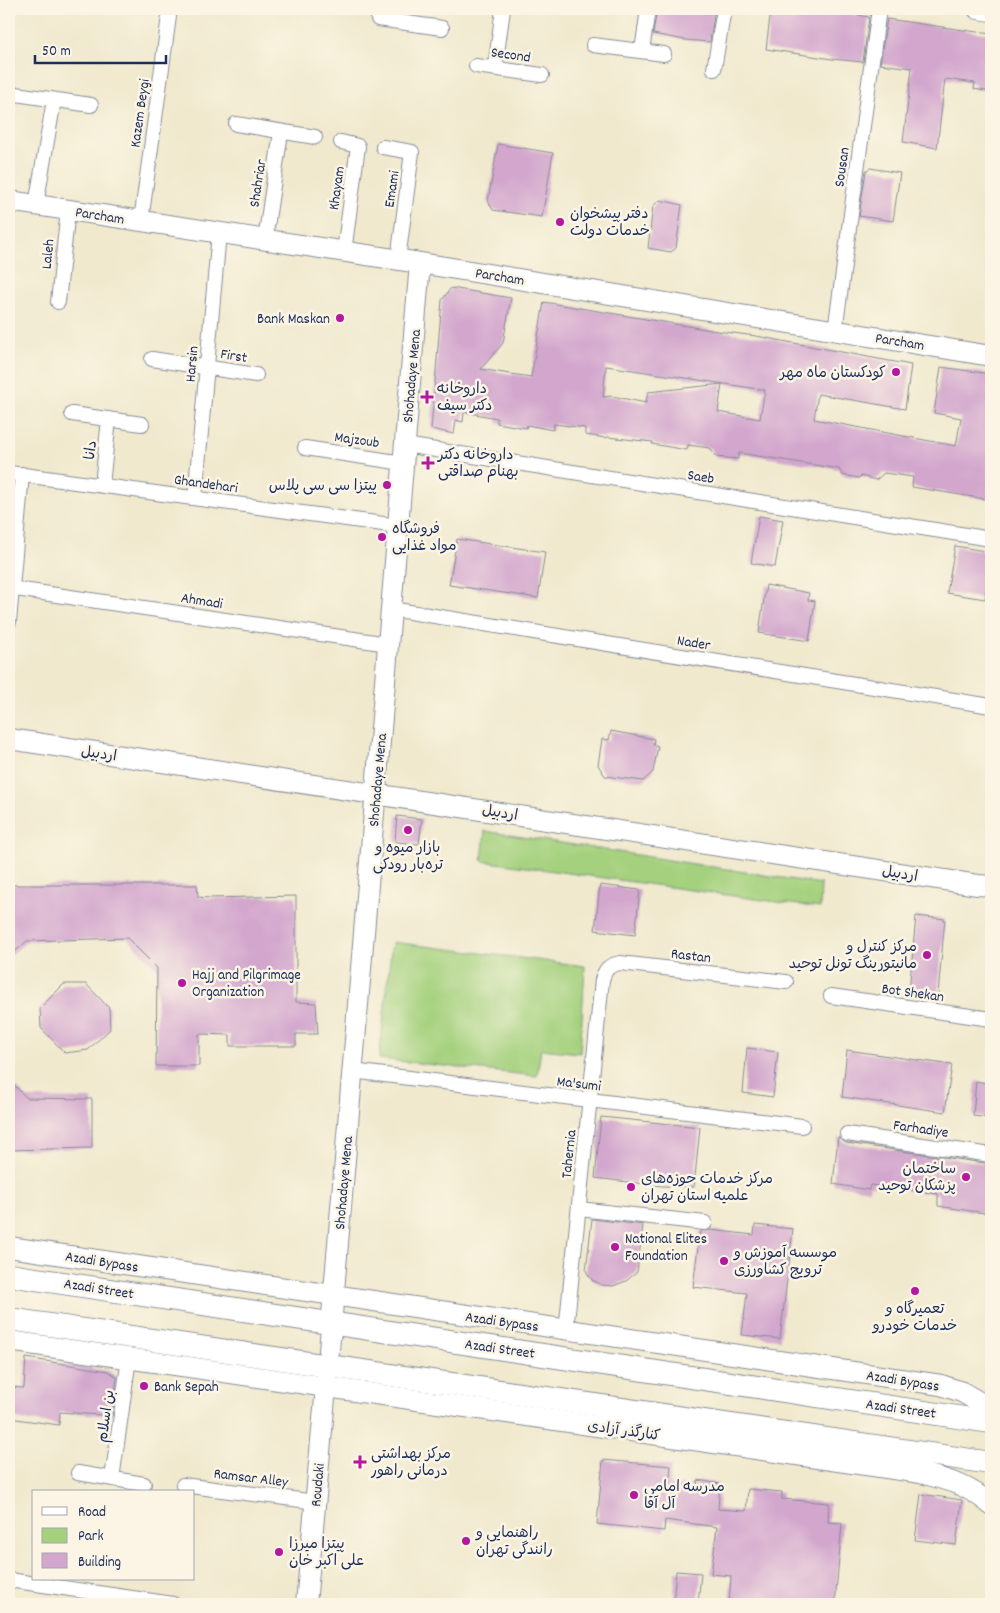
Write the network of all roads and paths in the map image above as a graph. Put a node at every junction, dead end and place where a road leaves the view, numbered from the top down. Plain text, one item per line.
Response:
1 (170, 9) edge
2 (410, 9) edge
3 (503, 9) edge
4 (648, 9) edge
5 (724, 9) edge
6 (880, 9) edge
7 (978, 9) edge
8 (991, 11) edge
9 (378, 19) dead end
10 (407, 23) junction
11 (442, 28) dead end
12 (593, 45) dead end
13 (642, 51) junction
14 (664, 54) dead end
15 (476, 66) dead end
16 (494, 68) junction
17 (714, 69) dead end
18 (542, 75) dead end
19 (9, 93) edge
20 (54, 100) junction
21 (91, 106) dead end
22 (236, 124) dead end
23 (281, 132) junction
24 (315, 137) dead end
25 (341, 142) dead end
26 (383, 147) dead end
27 (9, 201) edge
28 (36, 205) junction
29 (68, 210) junction
30 (141, 221) junction
31 (219, 233) junction
32 (265, 240) junction
33 (344, 252) junction
34 (398, 260) junction
35 (420, 263) junction
36 (58, 302) dead end
37 (835, 331) junction
38 (991, 356) edge
39 (152, 359) dead end
40 (207, 367) junction
41 (256, 375) dead end
42 (72, 414) dead end
43 (110, 419) junction
44 (142, 424) dead end
45 (305, 448) dead end
46 (404, 454) junction
47 (15, 473) edge
48 (102, 486) junction
49 (195, 498) junction
50 (398, 526) junction
51 (991, 539) edge
52 (10, 588) edge
53 (391, 609) junction
54 (9, 622) edge
55 (388, 644) junction
56 (991, 706) edge
57 (9, 739) edge
58 (376, 794) junction
59 (991, 886) edge
60 (602, 980) joint
61 (786, 982) dead end
62 (831, 996) dead end
63 (991, 1019) edge
64 (352, 1071) junction
65 (590, 1100) junction
66 (802, 1126) dead end
67 (847, 1134) dead end
68 (991, 1155) edge
69 (579, 1209) junction
70 (705, 1223) dead end
71 (9, 1247) edge
72 (9, 1275) edge
73 (333, 1296) junction
74 (9, 1319) edge
75 (331, 1323) junction
76 (566, 1330) junction
77 (9, 1340) edge
78 (129, 1358) junction
79 (327, 1377) junction
80 (991, 1409) edge
81 (991, 1422) edge
82 (991, 1463) edge
83 (991, 1467) edge
84 (78, 1473) dead end
85 (921, 1473) junction
86 (112, 1479) junction
87 (144, 1484) dead end
88 (183, 1485) dead end
89 (316, 1502) junction
90 (991, 1505) edge
91 (9, 1580) edge
92 (128, 1601) edge
93 (173, 1604) edge
94 (306, 1604) edge

1 - 30 street, Kazem Beygi
2 - 10 street
3 - 16 street
4 - 13 street
5 - 17 street
6 - 37 street, Sousan
7 - 8 street
9 - 10 street
10 - 11 street
12 - 13 street
13 - 14 street
15 - 16 street, Second
16 - 18 street, Second
19 - 20 street
20 - 21 street
20 - 28 street
22 - 23 street
23 - 24 street
23 - 32 street, Shahriar
25 - 33 street, Khayam
26 - 34 street, Emami
27 - 28 street, Parcham
28 - 29 street, Parcham
29 - 30 street, Parcham
29 - 36 street, Laleh
30 - 31 street, Parcham
31 - 32 street, Parcham
31 - 40 street, Harsin
32 - 33 street, Parcham
33 - 34 street, Parcham
34 - 35 street, Parcham
35 - 37 street, Parcham
35 - 46 street, Shohadaye Mena
37 - 38 street, Parcham
39 - 40 street
40 - 41 street, First
40 - 49 street, Harsin
42 - 43 street
43 - 44 street
43 - 48 street, دانا
45 - 46 street, Majzoub
46 - 50 street, Shohadaye Mena
46 - 51 street, Saeb
47 - 48 street, Ghandehari
47 - 52 street
48 - 49 street, Ghandehari
49 - 50 street, Ghandehari
50 - 53 street, Shohadaye Mena
52 - 54 street
52 - 55 street, Ahmadi
53 - 55 street, Shohadaye Mena
53 - 56 street, Nader
55 - 58 street, Shohadaye Mena
57 - 58 street, اردبیل
58 - 59 street, اردبیل
58 - 64 street, Shohadaye Mena
60 - 61 street, Rastan
60 - 65 street, Tahernia
62 - 63 street, Bot Shekan
64 - 65 street, Ma'sumi
64 - 73 street, Shohadaye Mena
65 - 66 street, Ma'sumi
65 - 69 street, Tahernia
67 - 68 street, Farhadiye
69 - 70 street
69 - 76 street, Tahernia
71 - 73 street, Azadi Bypass
72 - 75 main road, Azadi Street
73 - 75 street, Shohadaye Mena
73 - 76 street, Azadi Bypass
74 - 79 main road
75 - 79 street, Roudaki
75 - 81 main road, Azadi Street
76 - 80 street, Azadi Bypass
77 - 78 street
78 - 79 street
78 - 86 street, بن اسلام
79 - 82 main road
79 - 85 street, کنارگذر آزادی
79 - 89 street, Roudaki
83 - 85 street
84 - 86 street
85 - 90 street
86 - 87 street
88 - 89 street, Ramsar Alley
89 - 94 street, Roudaki
91 - 92 street
92 - 93 street

